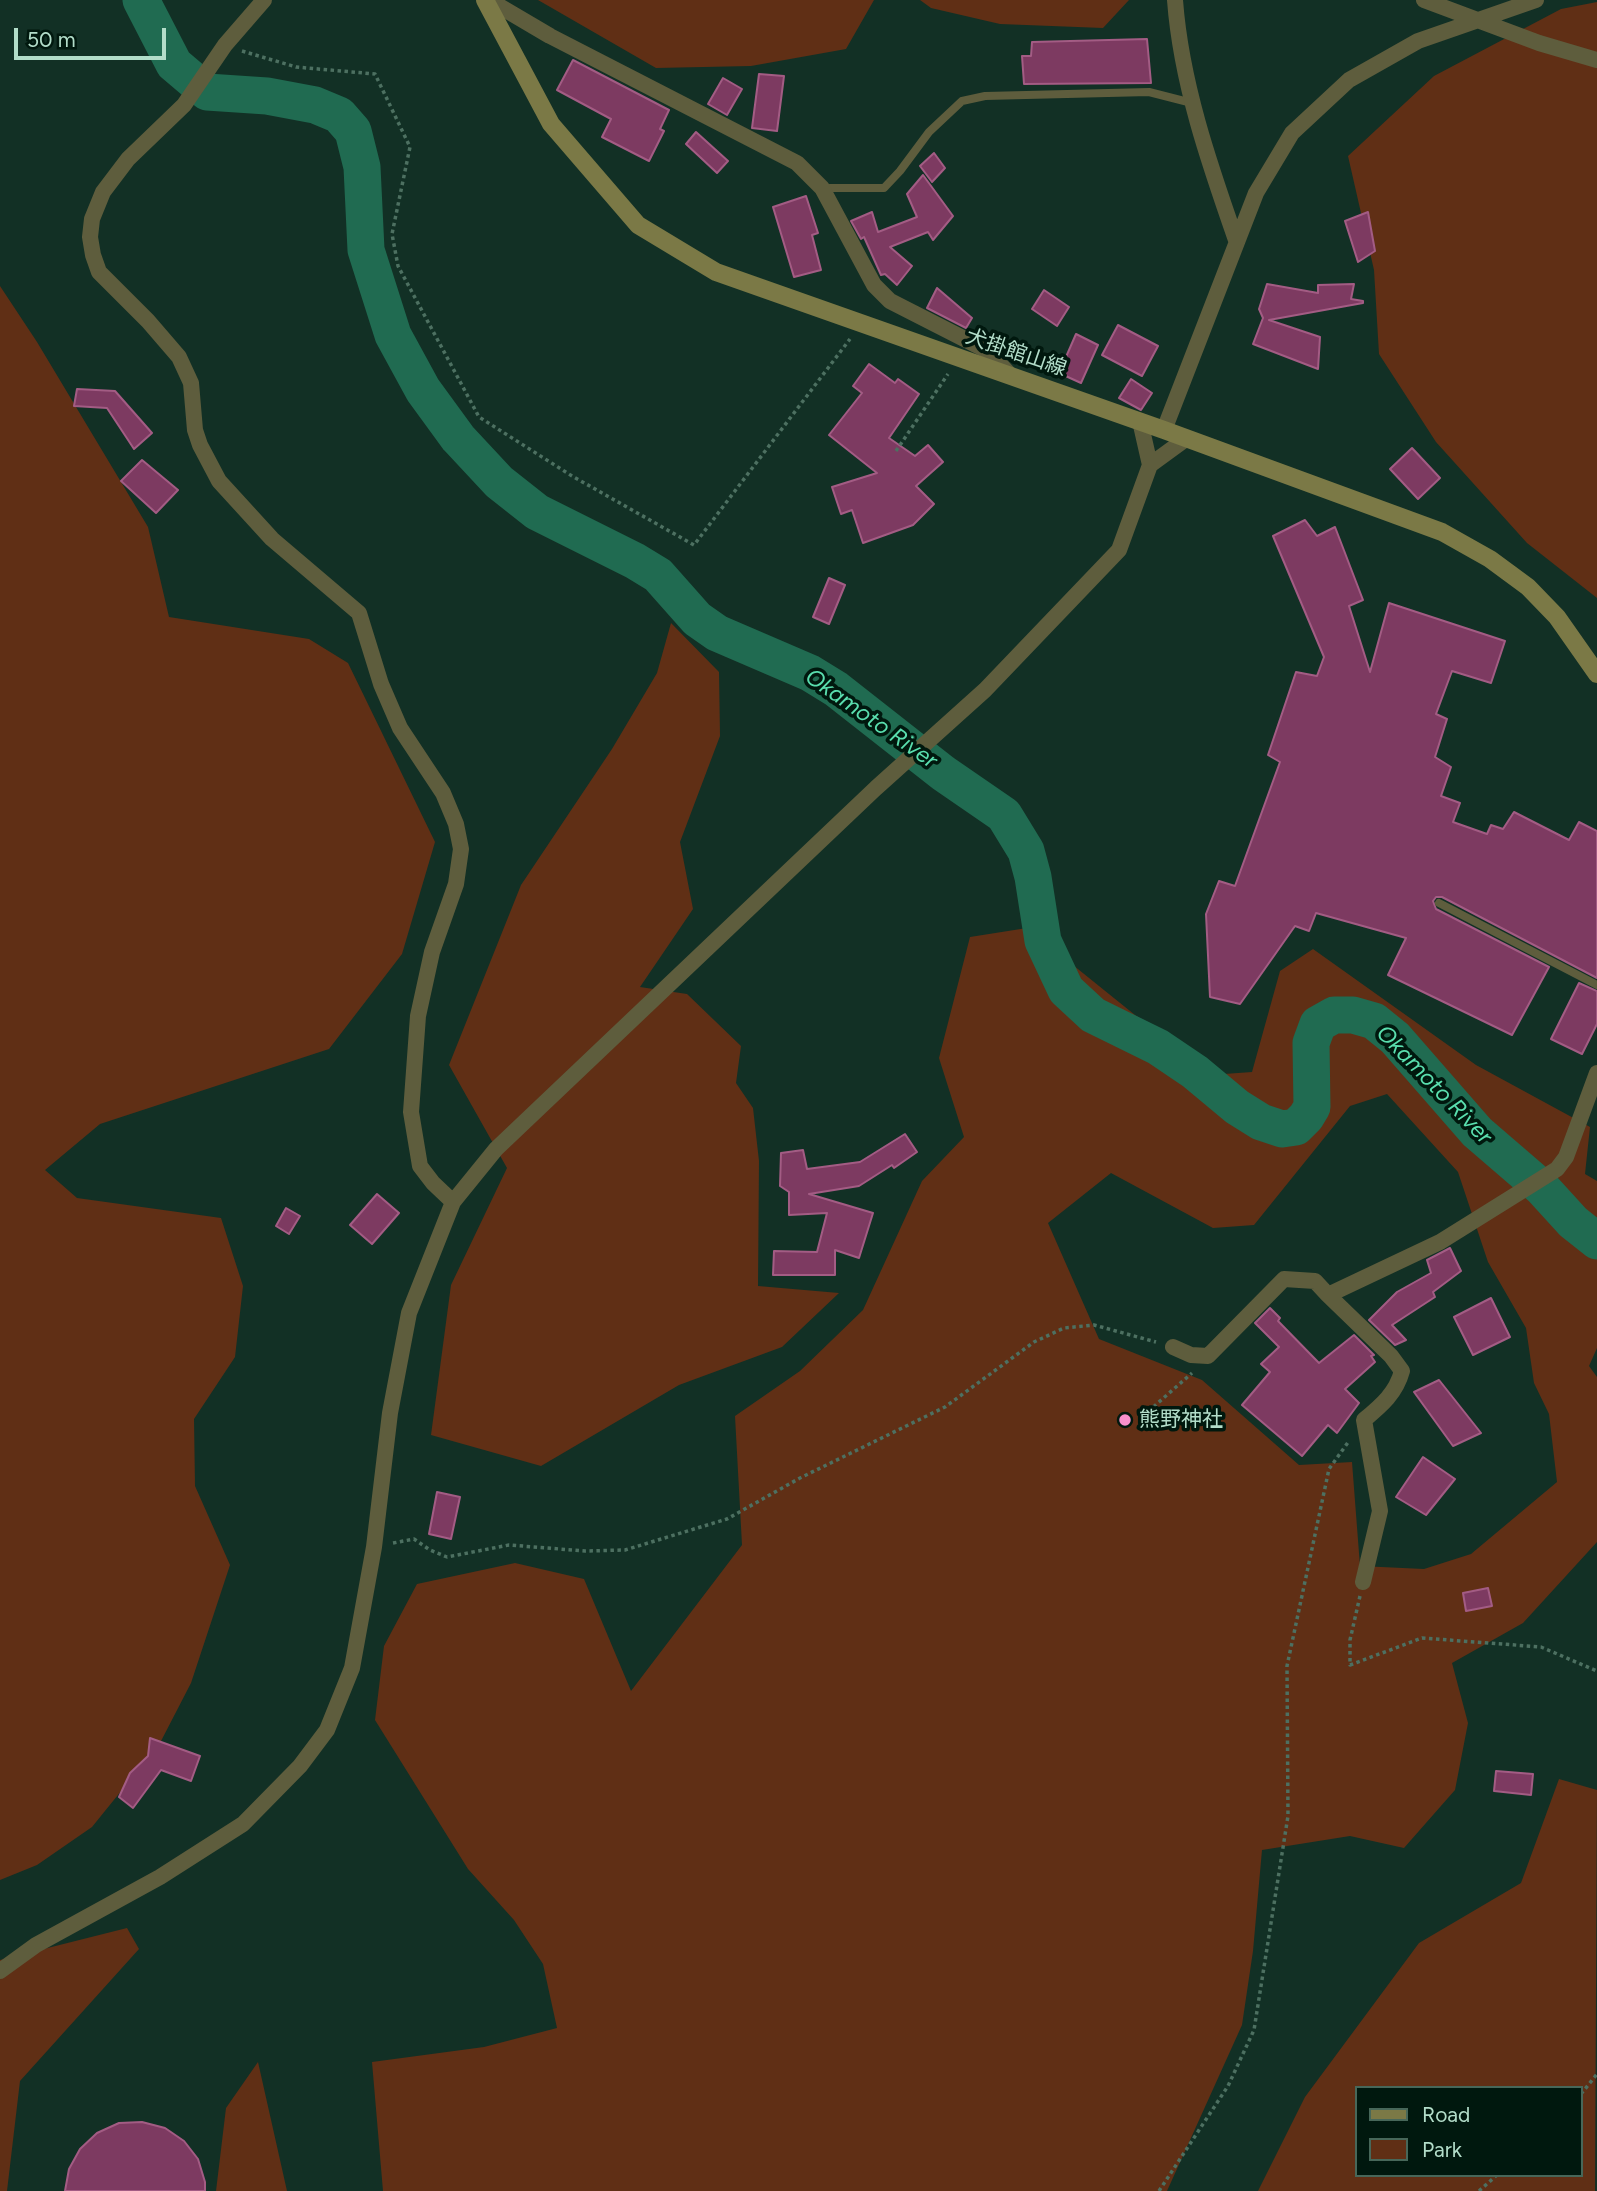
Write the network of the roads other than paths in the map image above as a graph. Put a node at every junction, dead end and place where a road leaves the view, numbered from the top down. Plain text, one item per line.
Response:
1 (264, 0) edge
2 (487, 0) edge
3 (1175, 0) edge
4 (1424, 0) edge
5 (1536, 0) edge
6 (1597, 60) edge
7 (1195, 103) junction
8 (822, 188) junction
9 (1236, 240) junction
10 (1010, 375) junction
11 (1140, 421) junction
12 (1164, 429) junction
13 (1187, 438) junction
14 (1150, 465) junction
15 (1597, 674) edge
16 (1439, 903) dead end
17 (1597, 985) edge
18 (1597, 1073) edge
19 (453, 1202) junction
20 (1328, 1296) junction
21 (1173, 1348) road end
22 (1363, 1581) road end
23 (0, 1971) edge

1 - 19 street
2 - 8 street
2 - 10 main road, 犬掛館山線
3 - 7 street
4 - 6 street
5 - 9 street
7 - 8 lane
7 - 9 street
8 - 10 street
9 - 12 street
10 - 11 main road, 犬掛館山線
11 - 12 main road, 犬掛館山線
11 - 14 street
12 - 13 main road, 犬掛館山線
13 - 14 street
13 - 15 main road, 犬掛館山線
14 - 19 street
16 - 17 lane
18 - 20 street
19 - 23 street
20 - 21 street
20 - 22 street

